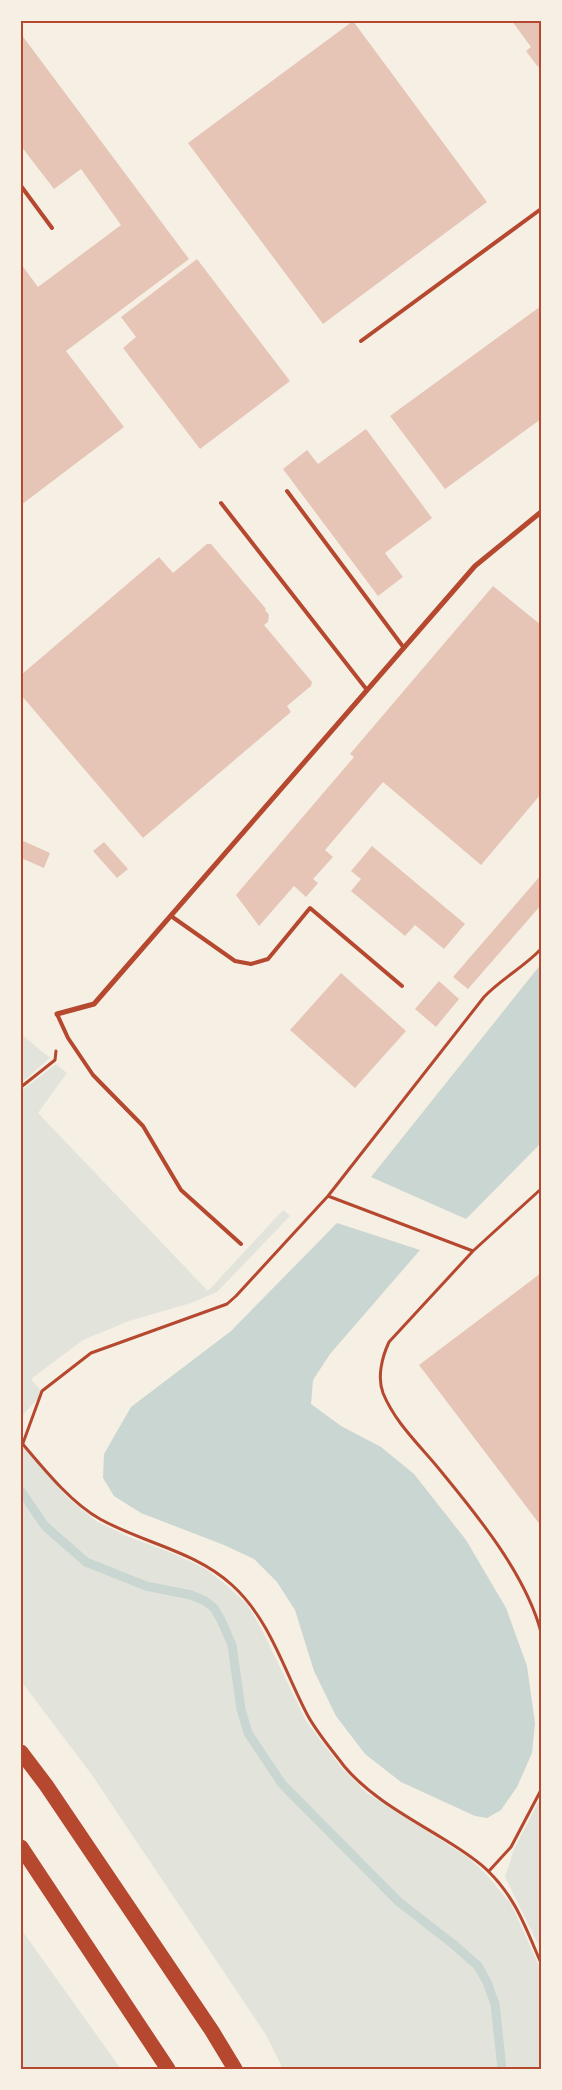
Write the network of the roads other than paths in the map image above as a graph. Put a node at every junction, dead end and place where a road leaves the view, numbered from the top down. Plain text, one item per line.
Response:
1 (21, 186) edge
2 (541, 209) edge
3 (52, 228) dead end
4 (360, 341) dead end
5 (287, 491) dead end
6 (221, 503) dead end
7 (541, 512) edge
8 (404, 648) junction
9 (367, 690) junction
10 (171, 916) junction
11 (402, 986) dead end
12 (57, 1014) joint
13 (241, 1244) dead end
14 (21, 1752) edge
15 (21, 1847) edge
16 (168, 2069) edge
17 (235, 2069) edge

1 - 3 lane
2 - 4 lane
5 - 8 lane
6 - 9 lane
7 - 8 street
8 - 9 street
9 - 10 street
10 - 11 lane
10 - 12 street
12 - 13 lane
14 - 17 highway
15 - 16 highway

